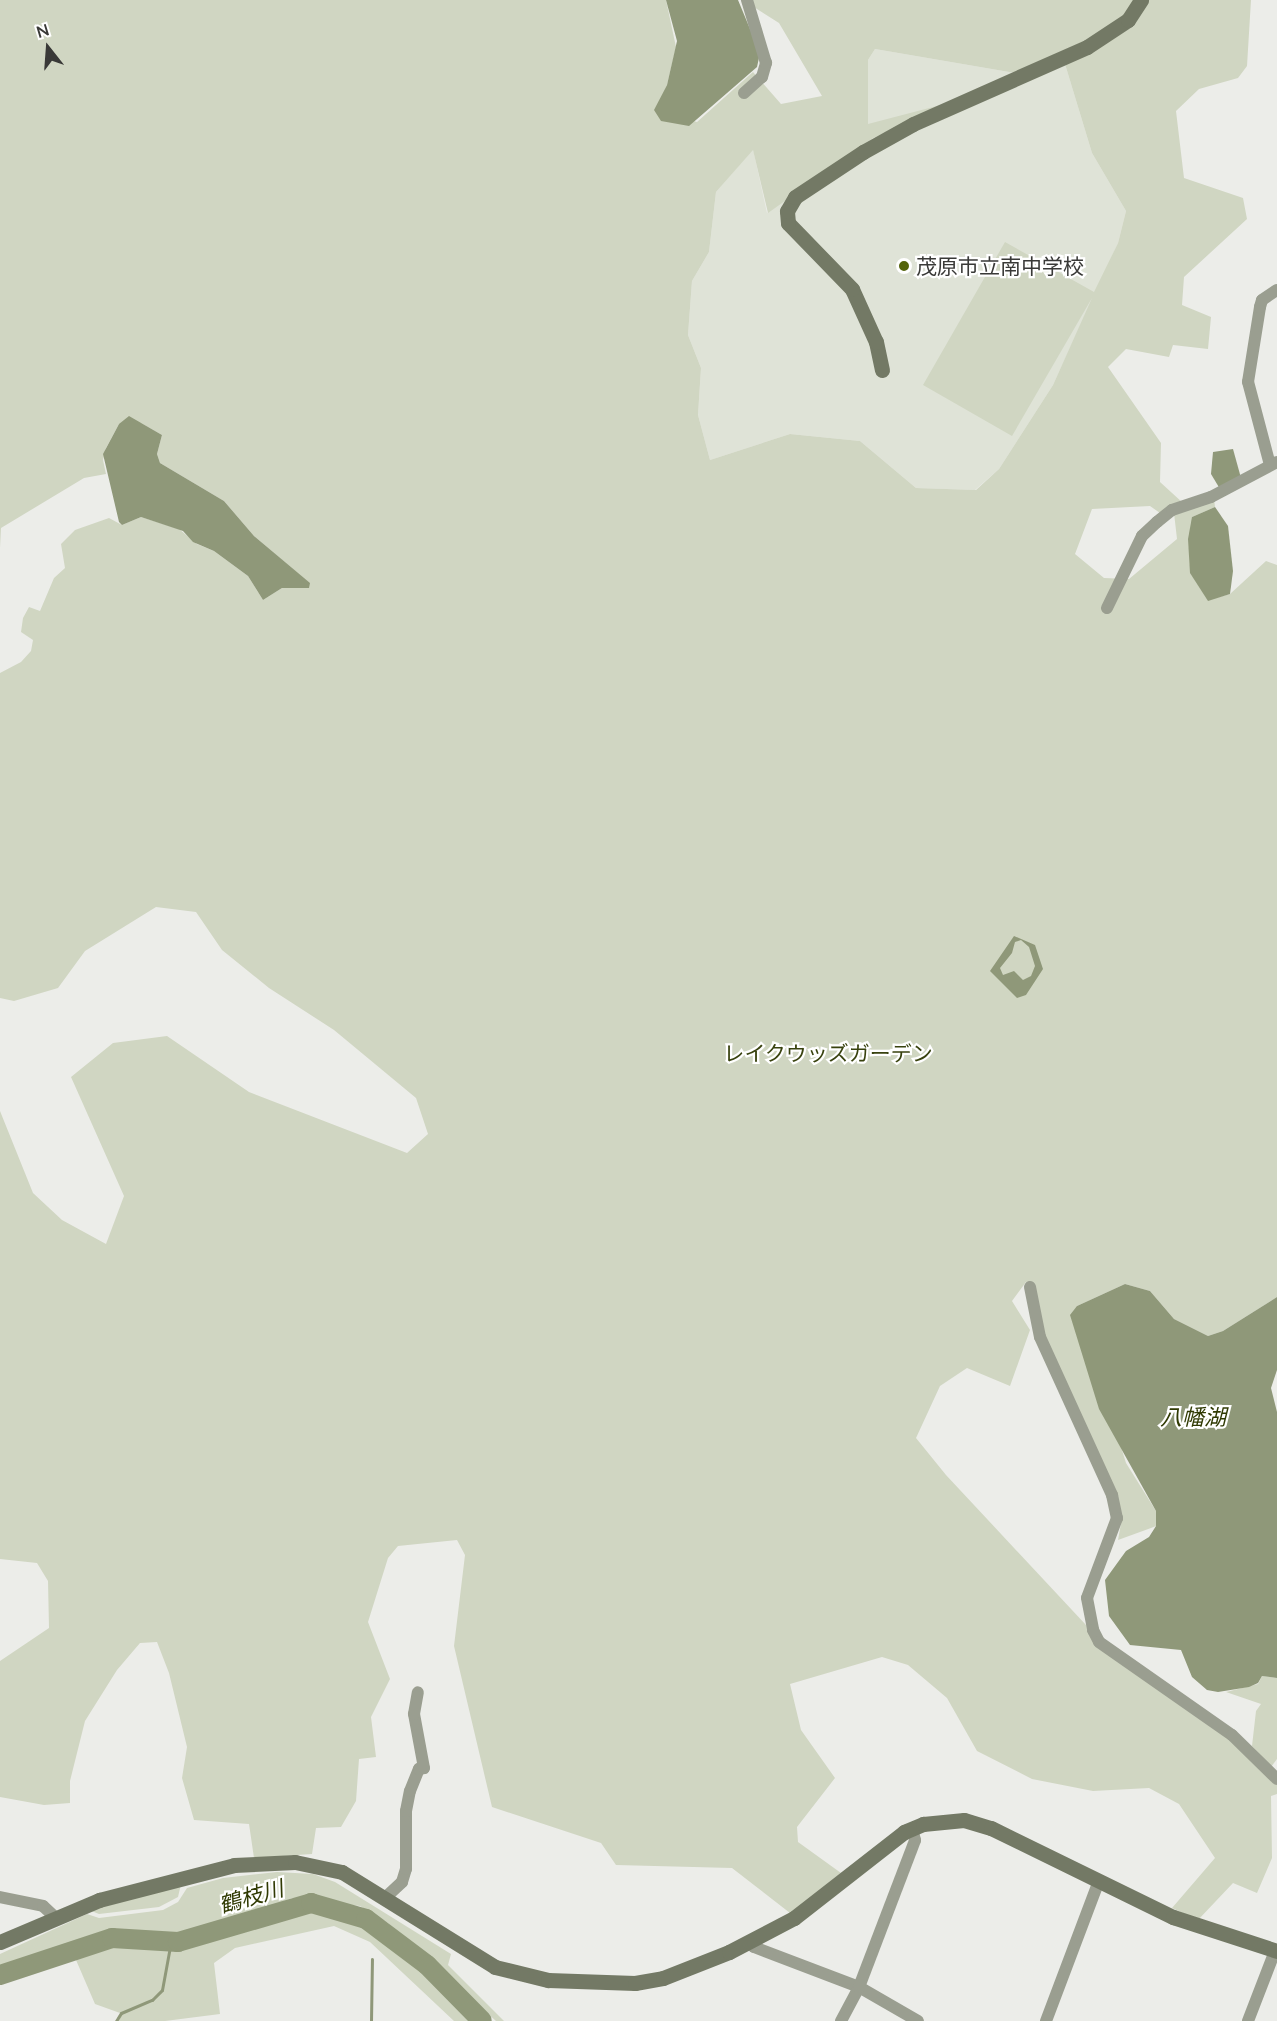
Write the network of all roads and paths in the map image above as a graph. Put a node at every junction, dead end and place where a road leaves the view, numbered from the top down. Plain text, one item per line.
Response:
1 (747, 0) edge
2 (1142, 0) edge
3 (744, 93) dead end
4 (1277, 290) edge
5 (882, 369) dead end
6 (1274, 463) edge
7 (1107, 608) dead end
8 (1030, 1287) dead end
9 (418, 1692) dead end
10 (1277, 1779) edge
11 (912, 1829) junction
12 (1099, 1881) junction
13 (0, 1897) edge
14 (386, 1897) junction
15 (55, 1917) junction
16 (750, 1941) junction
17 (0, 1942) edge
18 (1276, 1951) edge
19 (859, 1987) junction
20 (841, 2021) edge
21 (918, 2021) edge
22 (1046, 2021) edge
23 (1248, 2021) edge

1 - 3 street
2 - 5 main road
4 - 6 street
6 - 7 street
8 - 10 street
9 - 14 street
11 - 12 main road
11 - 16 main road
11 - 19 street
12 - 18 main road
12 - 22 street
13 - 15 street
14 - 15 main road
14 - 16 main road
15 - 17 main road
16 - 19 street
18 - 23 street
19 - 20 street
19 - 21 street

